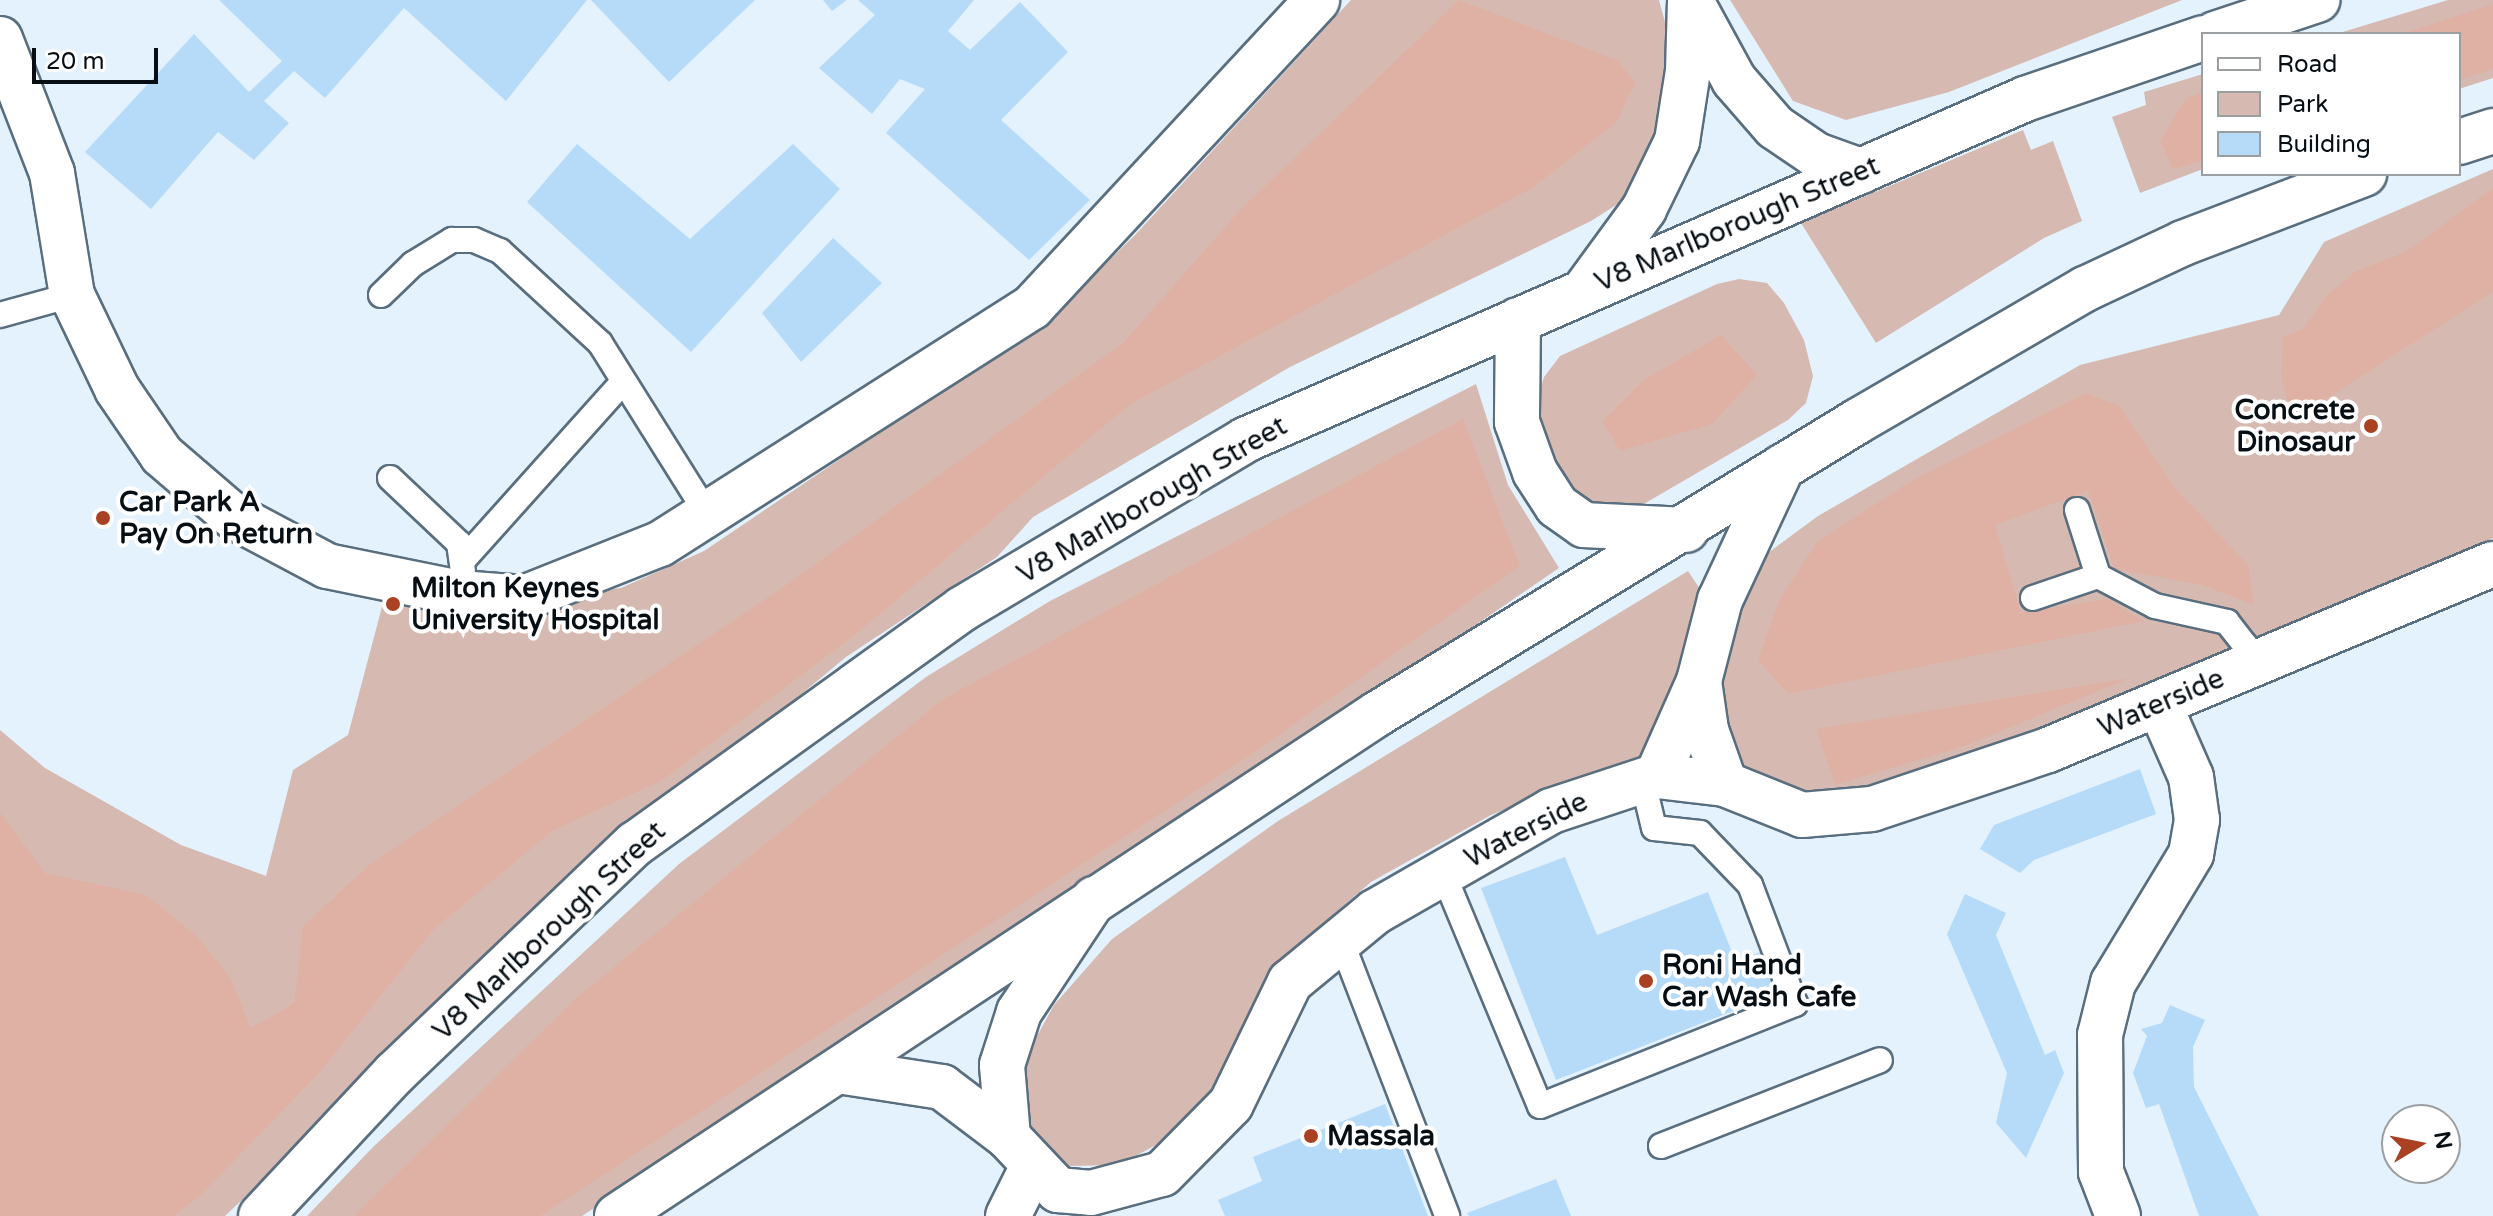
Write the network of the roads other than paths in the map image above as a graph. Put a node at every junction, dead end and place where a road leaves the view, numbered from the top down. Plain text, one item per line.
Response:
1 (1317, 0) edge
2 (1690, 0) edge
3 (2317, 0) edge
4 (2221, 32) edge
5 (0, 39) edge
6 (2201, 39) edge
7 (2493, 131) edge
8 (2461, 141) edge
9 (1861, 171) junction
10 (2359, 176) edge
11 (1587, 287) junction
12 (72, 295) junction
13 (381, 295) dead end
14 (0, 315) edge
15 (1518, 320) junction
16 (622, 383) junction
17 (1782, 467) junction
18 (390, 478) dead end
19 (2077, 510) dead end
20 (708, 515) junction
21 (1686, 530) junction
22 (2493, 564) edge
23 (463, 576) junction
24 (2098, 576) junction
25 (2033, 598) dead end
26 (2252, 664) junction
27 (1699, 681) junction
28 (2159, 704) junction
29 (1650, 777) junction
30 (1725, 784) junction
31 (1443, 873) junction
32 (1098, 894) junction
33 (1340, 938) junction
34 (1880, 1060) dead end
35 (838, 1071) junction
36 (1661, 1146) dead end
37 (1021, 1152) junction
38 (261, 1216) edge
39 (617, 1216) edge
40 (1008, 1216) edge
41 (1447, 1216) edge
42 (2118, 1216) edge

1 - 20 street
2 - 9 street
2 - 11 street
3 - 4 street
5 - 12 street
6 - 9 street, V8 Marlborough Street
7 - 8 street
9 - 11 street, V8 Marlborough Street
10 - 17 street
11 - 15 street, V8 Marlborough Street
12 - 14 lane
12 - 23 street
13 - 16 lane
15 - 21 street
15 - 38 street, V8 Marlborough Street
16 - 20 lane
16 - 23 lane
17 - 21 street
17 - 27 street
18 - 23 lane
19 - 24 lane
20 - 23 street
21 - 32 street
22 - 26 street, Waterside
24 - 25 lane
24 - 26 lane
26 - 28 street, Waterside
27 - 29 street
27 - 30 street
28 - 30 street, Waterside
28 - 42 street
29 - 30 street, Waterside
29 - 31 street, Waterside
29 - 31 lane
31 - 33 street, Waterside
32 - 35 street
32 - 37 street
33 - 37 street, Waterside
33 - 41 lane
34 - 36 lane
35 - 37 street, Waterside
35 - 39 street
37 - 40 street

